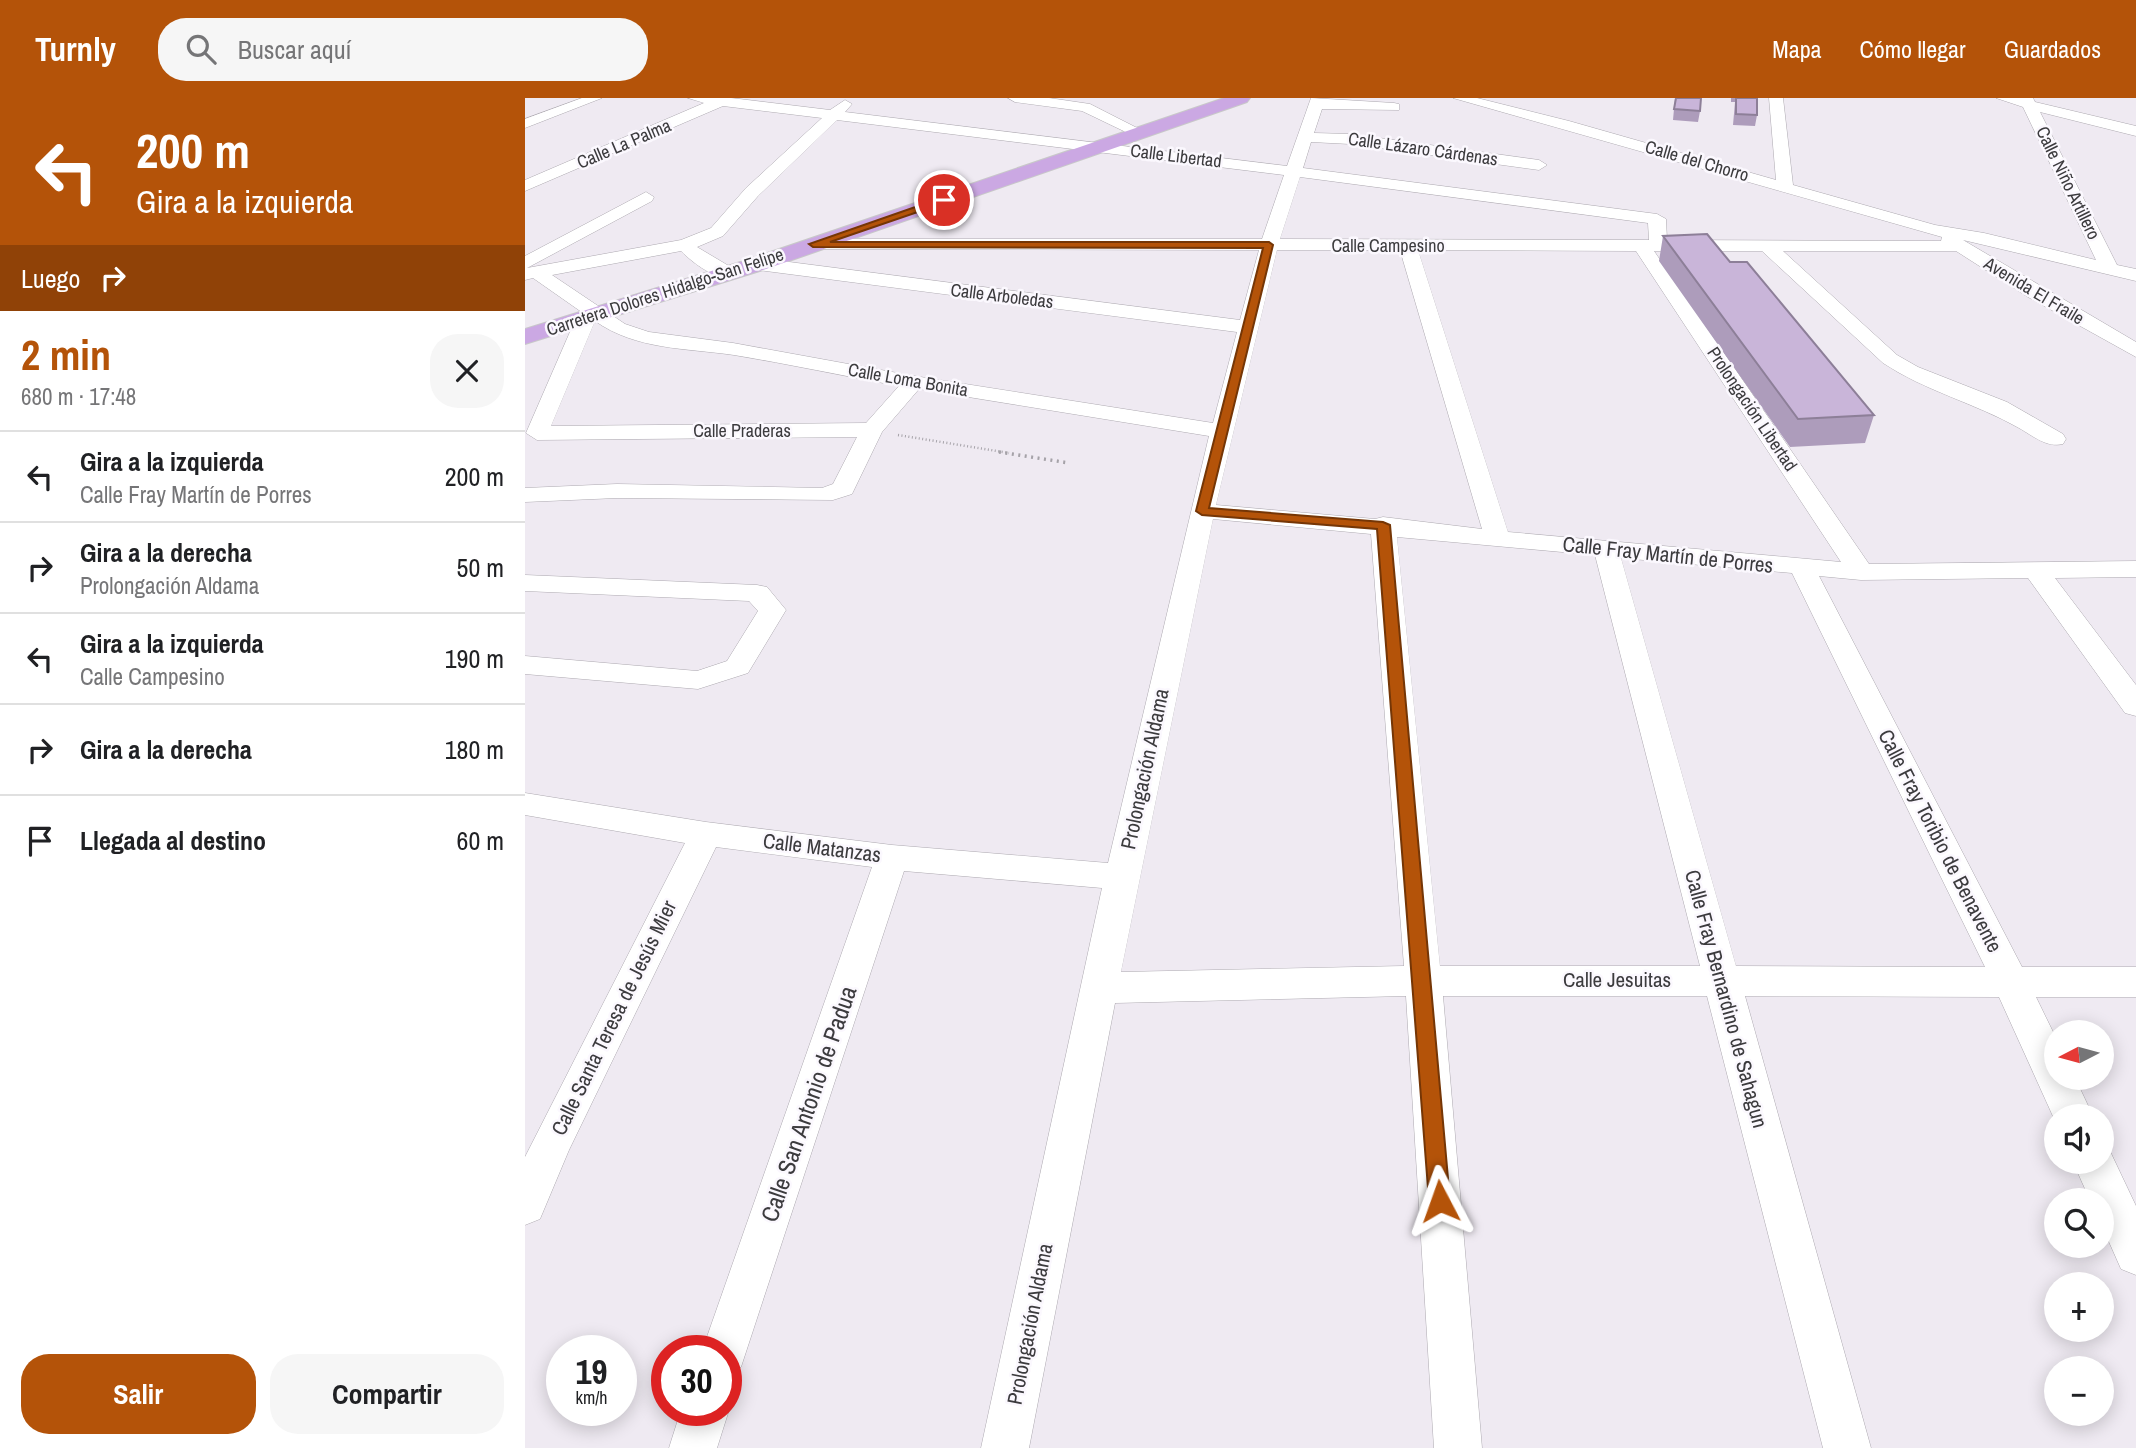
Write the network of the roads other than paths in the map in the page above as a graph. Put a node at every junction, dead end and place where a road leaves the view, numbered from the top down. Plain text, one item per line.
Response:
1 (595, 98) edge
2 (695, 98) edge
3 (851, 98) edge
4 (1014, 98) edge
5 (1241, 98) edge
6 (1460, 98) edge
7 (1776, 98) edge
8 (2003, 98) edge
9 (722, 101) junction
10 (1318, 101) edge
11 (2028, 101) edge
12 (1394, 107) dead end
13 (1554, 107) dead end
14 (834, 114) junction
15 (525, 124) edge
16 (1566, 129) junction
17 (2136, 131) edge
18 (1139, 133) junction
19 (1308, 137) junction
20 (1102, 146) junction
21 (1293, 172) junction
22 (1531, 176) junction
23 (525, 186) edge
24 (1785, 186) junction
25 (646, 197) dead end
26 (1933, 230) junction
27 (685, 244) junction
28 (813, 244) junction
29 (1269, 245) junction
30 (1408, 246) junction
31 (1650, 246) junction
32 (1962, 246) junction
33 (1768, 247) junction
34 (758, 264) junction
35 (2109, 268) junction
36 (529, 270) edge
37 (727, 273) junction
38 (2136, 275) edge
39 (593, 316) junction
40 (1247, 327) junction
41 (525, 337) edge
42 (2136, 351) edge
43 (914, 382) junction
44 (873, 430) junction
45 (1222, 431) junction
46 (531, 437) edge
47 (2056, 439) dead end
48 (525, 495) edge
49 (1202, 511) junction
50 (1383, 525) junction
51 (1497, 536) junction
52 (1606, 549) junction
53 (1803, 568) junction
54 (2136, 569) edge
55 (1861, 572) junction
56 (2037, 572) junction
57 (525, 583) edge
58 (525, 665) edge
59 (2136, 706) edge
60 (525, 804) edge
61 (706, 834) junction
62 (892, 857) junction
63 (1122, 877) junction
64 (1721, 980) junction
65 (1423, 981) junction
66 (2011, 982) junction
67 (2136, 982) edge
68 (1098, 988) junction
69 (2067, 1104) edge
70 (538, 1142) edge
71 (2099, 1174) edge
72 (525, 1205) edge
73 (2136, 1254) edge
74 (730, 1335) edge
75 (700, 1426) edge
76 (693, 1448) edge
77 (1005, 1448) edge
78 (1458, 1448) edge
79 (1847, 1448) edge

1 - 15 street
2 - 9 street, Calle Libertad
3 - 14 street
4 - 18 street
5 - 18 main road, Carretera Dolores Hidalgo-San Felipe
6 - 16 street, Calle del Chorro
7 - 24 street
8 - 11 street
9 - 14 street, Calle Libertad
9 - 23 street, Calle La Palma
10 - 12 street
10 - 19 street, Prolongación Aldama
11 - 17 street
11 - 35 street, Calle Niño Artillero
13 - 16 street
14 - 20 street, Calle Libertad
14 - 27 street
16 - 24 street, Calle del Chorro
18 - 20 main road, Carretera Dolores Hidalgo-San Felipe
19 - 21 street, Prolongación Aldama
19 - 22 street, Calle Lázaro Cárdenas
20 - 21 street, Calle Libertad
20 - 28 main road, Carretera Dolores Hidalgo-San Felipe
21 - 22 street, Calle Libertad
21 - 29 street, Prolongación Aldama
22 - 31 street, Calle Libertad
24 - 26 street, Calle del Chorro
25 - 36 street
26 - 32 street, Avenida El Fraile
26 - 35 street
27 - 36 street
27 - 37 street
28 - 29 street, Calle Campesino
28 - 34 main road, Carretera Dolores Hidalgo-San Felipe
29 - 30 street, Calle Campesino
29 - 40 street, Prolongación Aldama
30 - 31 street, Calle Campesino
30 - 51 street
31 - 33 street, Calle Campesino
31 - 55 street, Prolongación Libertad
32 - 33 street, Calle Campesino
32 - 42 street, Avenida El Fraile
33 - 47 street
34 - 37 main road, Carretera Dolores Hidalgo-San Felipe
34 - 40 street, Calle Arboledas
35 - 38 street
36 - 39 street, Calle Loma Bonita
37 - 39 main road, Carretera Dolores Hidalgo-San Felipe
39 - 41 main road, Carretera Dolores Hidalgo-San Felipe
39 - 43 street, Calle Loma Bonita
39 - 46 street, Calle Praderas
40 - 45 street, Prolongación Aldama
43 - 44 street
43 - 45 street, Calle Loma Bonita
44 - 46 street, Calle Praderas
44 - 48 street
45 - 49 street, Prolongación Aldama
49 - 50 street, Calle Fray Martín de Porres
49 - 63 street, Prolongación Aldama
50 - 51 street, Calle Fray Martín de Porres
50 - 65 street
51 - 52 street, Calle Fray Martín de Porres
52 - 53 street, Calle Fray Martín de Porres
52 - 64 street, Calle Fray Bernardino de Sahagun
53 - 55 street, Calle Fray Martín de Porres
53 - 66 street, Calle Fray Toribio de Benavente
54 - 56 street, Calle Fray Martín de Porres
55 - 56 street, Calle Fray Martín de Porres
56 - 59 street
57 - 58 street
60 - 61 street, Calle Matanzas
61 - 62 street, Calle Matanzas
61 - 70 street, Calle Santa Teresa de Jesús Mier
62 - 63 street, Calle Matanzas
62 - 74 street, Calle San Antonio de Padua
63 - 68 street, Prolongación Aldama
64 - 65 street, Calle Jesuitas
64 - 66 street, Calle Jesuitas
64 - 79 street, Calle Fray Bernardino de Sahagun
65 - 68 street, Calle Jesuitas
65 - 78 street
66 - 67 street, Calle Jesuitas
66 - 69 street, Calle Fray Toribio de Benavente
68 - 77 street, Prolongación Aldama
70 - 72 street, Calle Santa Teresa de Jesús Mier
71 - 73 street
75 - 76 street

